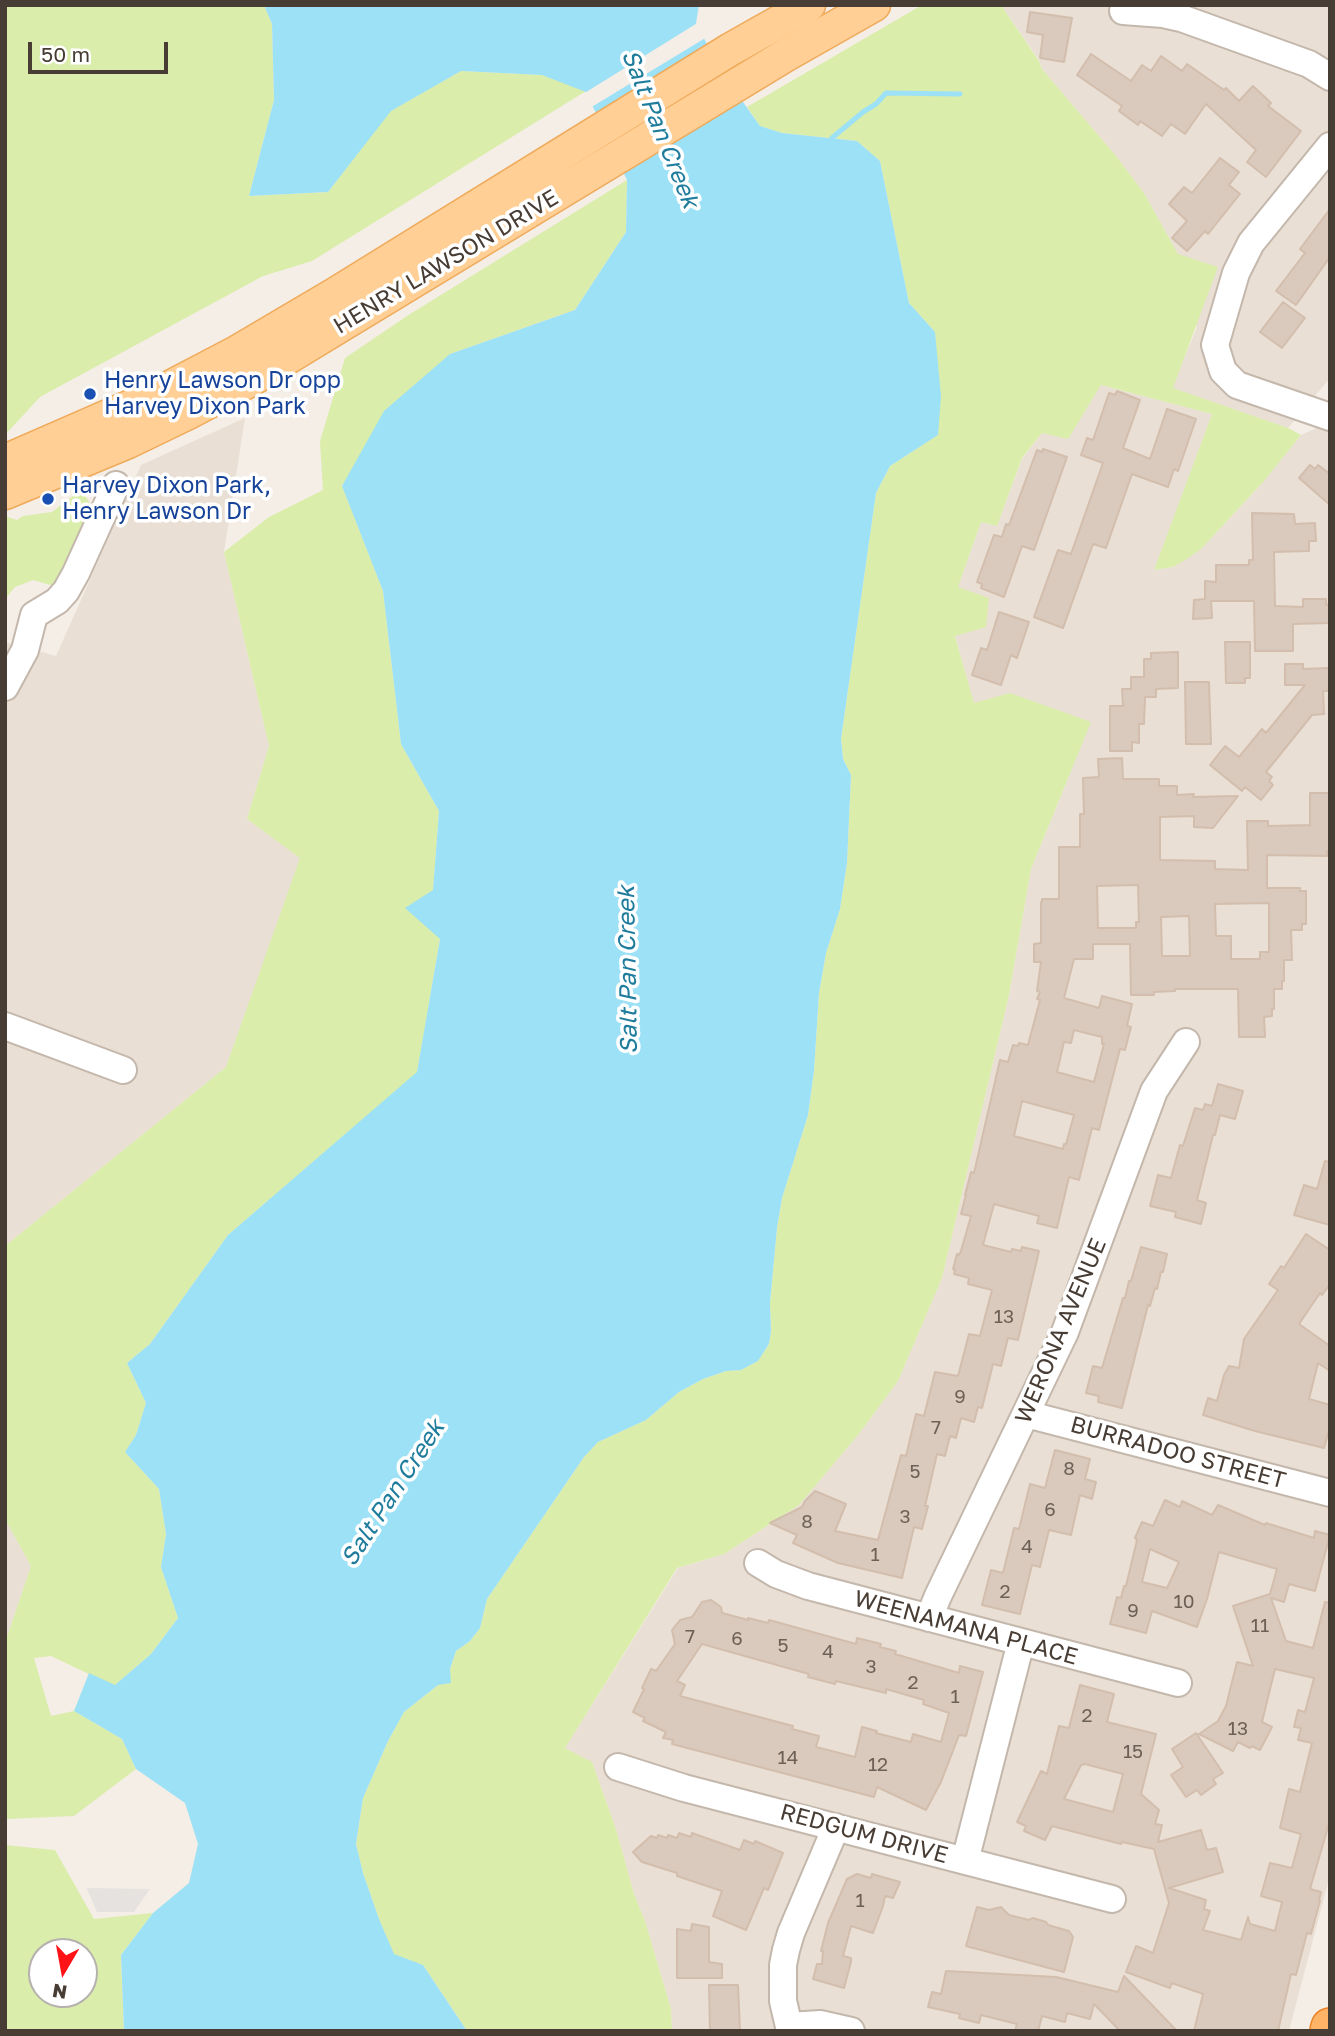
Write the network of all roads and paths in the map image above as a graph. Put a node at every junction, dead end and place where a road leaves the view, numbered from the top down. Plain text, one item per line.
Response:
1 (809, 5) edge
2 (874, 5) edge
3 (1123, 11) dead end
4 (1330, 77) edge
5 (1330, 146) edge
6 (343, 307) junction
7 (1330, 417) edge
8 (5, 461) edge
9 (116, 485) dead end
10 (5, 493) edge
11 (5, 687) edge
12 (5, 1026) edge
13 (1186, 1042) dead end
14 (124, 1070) dead end
15 (1026, 1414) junction
16 (1330, 1493) edge
17 (758, 1563) dead end
18 (929, 1618) junction
19 (1021, 1642) junction
20 (1178, 1683) dead end
21 (618, 1767) dead end
22 (836, 1827) junction
23 (965, 1861) junction
24 (1112, 1899) dead end
25 (789, 2029) edge
26 (851, 2031) edge

1 - 6 main road, HENRY LAWSON DRIVE
2 - 6 main road, HENRY LAWSON DRIVE
3 - 4 street
5 - 7 street
6 - 8 main road, HENRY LAWSON DRIVE
6 - 10 main road, HENRY LAWSON DRIVE
9 - 11 street
12 - 14 street
13 - 15 street, WERONA AVENUE
15 - 16 street, BURRADOO STREET
15 - 18 street, WERONA AVENUE
17 - 18 street, WEENAMANA PLACE
18 - 19 street, WEENAMANA PLACE
19 - 20 street, WEENAMANA PLACE
19 - 23 street
21 - 22 street, REDGUM DRIVE
22 - 23 street, REDGUM DRIVE
22 - 25 street
23 - 24 street, REDGUM DRIVE
25 - 26 street

